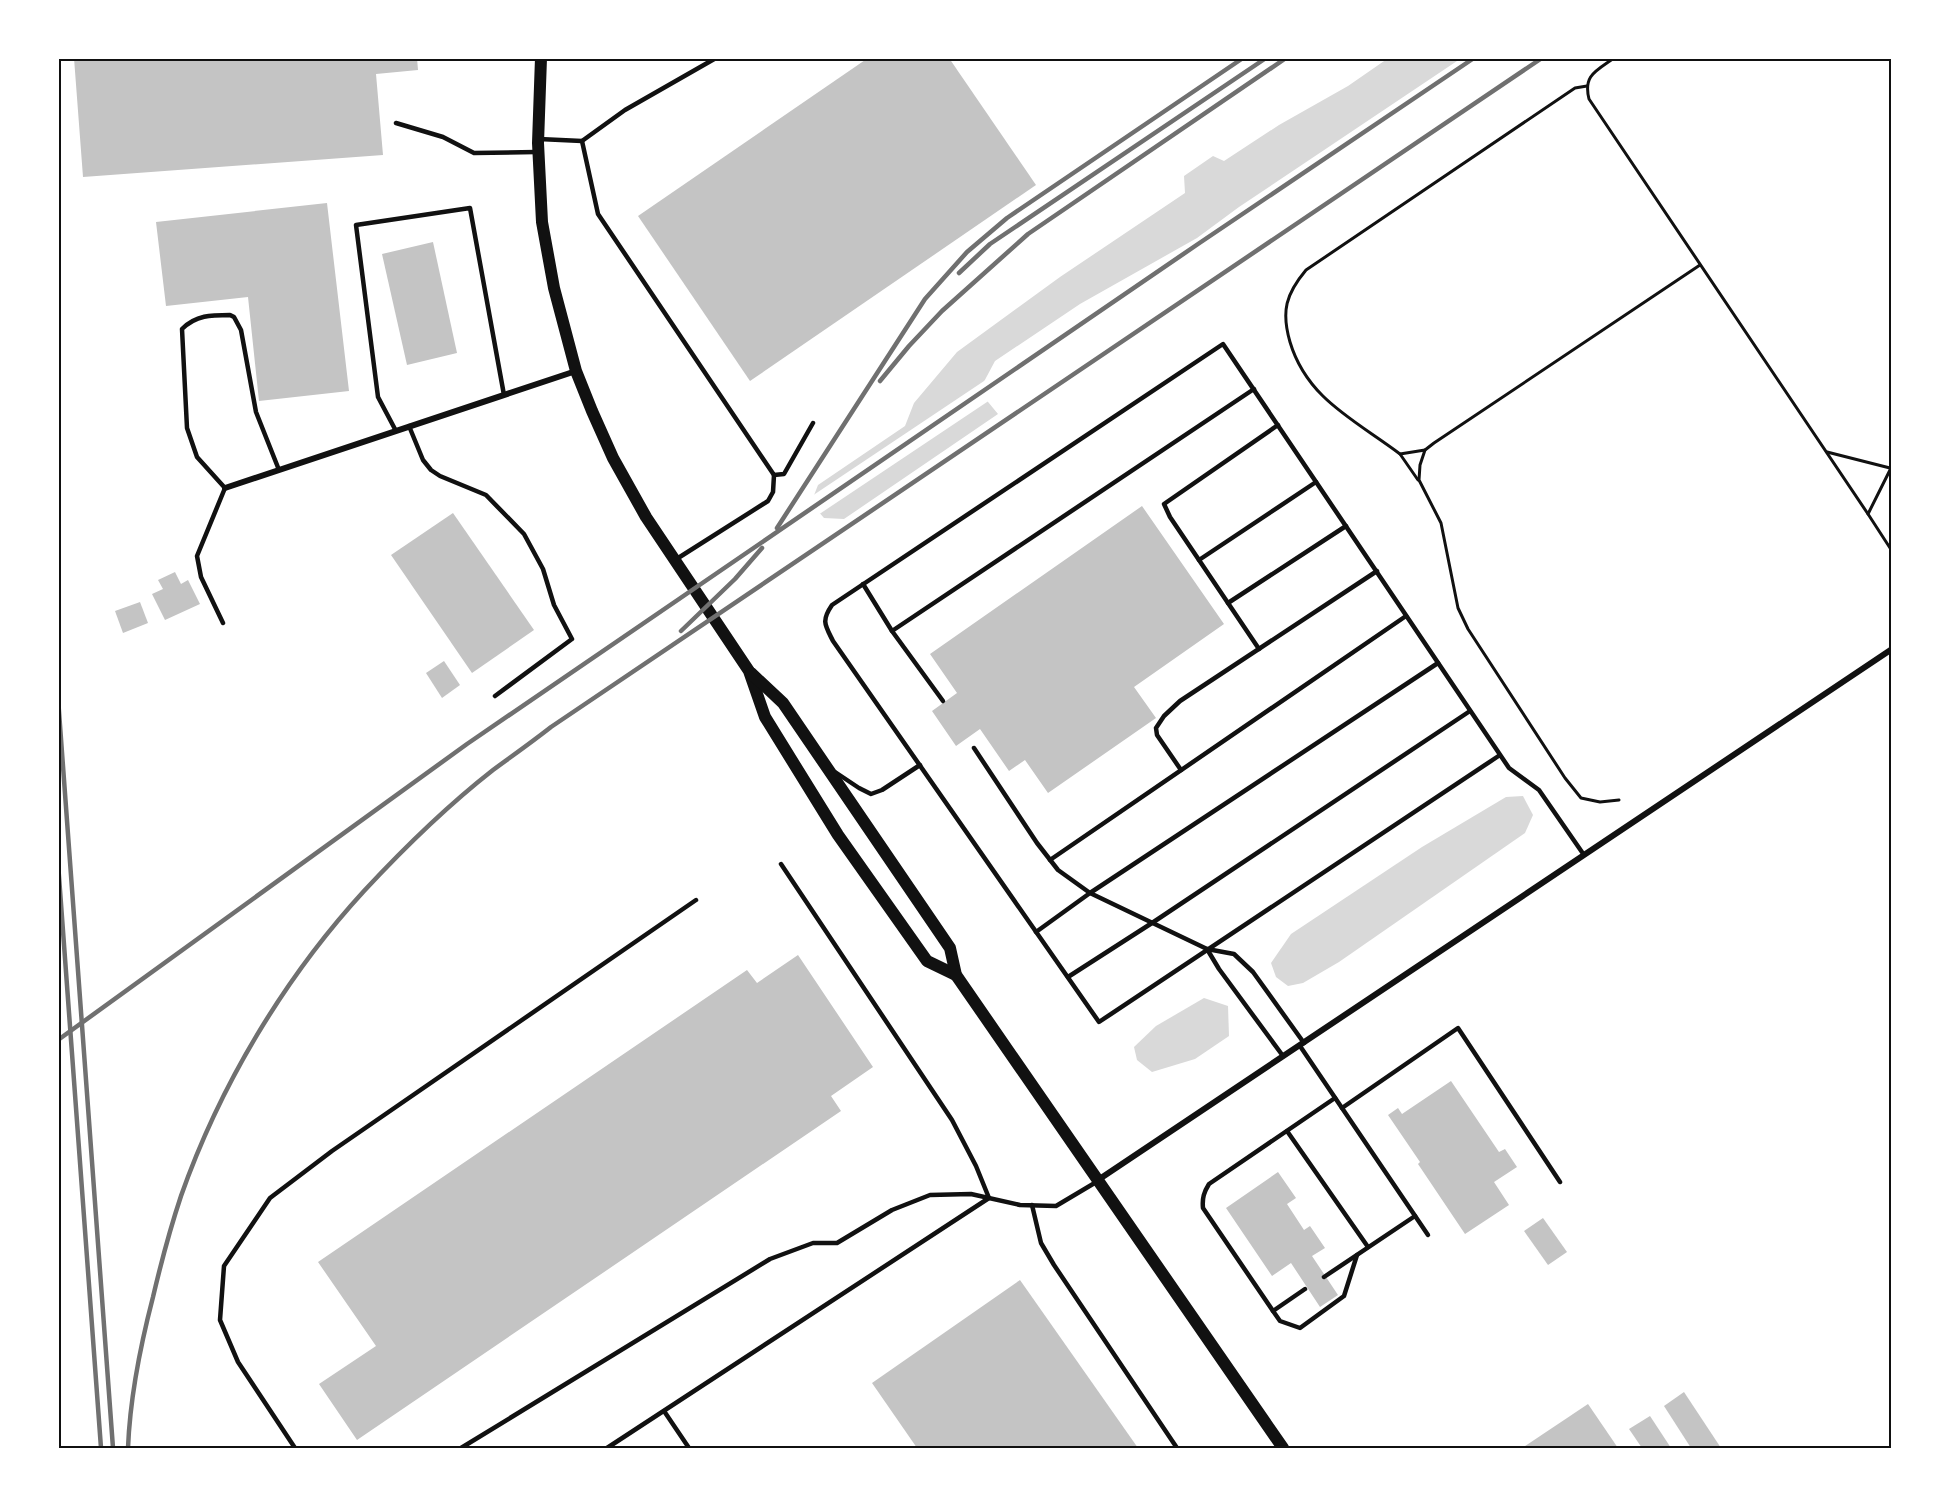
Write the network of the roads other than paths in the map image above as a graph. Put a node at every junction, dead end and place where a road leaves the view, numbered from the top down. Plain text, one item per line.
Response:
1 (541, 58) edge
2 (716, 58) edge
3 (396, 123) dead end
4 (538, 138) junction
5 (582, 141) junction
6 (539, 152) junction
7 (576, 371) junction
8 (1254, 389) junction
9 (504, 395) junction
10 (813, 423) dead end
11 (1278, 425) junction
12 (409, 426) junction
13 (396, 431) junction
14 (279, 470) junction
15 (774, 475) junction
16 (1316, 482) junction
17 (225, 488) junction
18 (1346, 526) junction
19 (675, 560) junction
20 (1199, 560) junction
21 (1377, 571) junction
22 (863, 584) junction
23 (1228, 603) junction
24 (1406, 616) junction
25 (222, 623) dead end
26 (892, 630) junction
27 (1259, 649) junction
28 (1892, 650) edge
29 (1438, 663) junction
30 (749, 671) junction
31 (495, 696) dead end
32 (943, 701) dead end
33 (1470, 711) junction
34 (974, 748) dead end
35 (1500, 754) junction
36 (920, 765) junction
37 (826, 766) junction
38 (1181, 770) junction
39 (1584, 855) junction
40 (1050, 860) junction
41 (781, 864) dead end
42 (1090, 893) junction
43 (696, 900) dead end
44 (1152, 923) junction
45 (1036, 932) junction
46 (1207, 949) junction
47 (956, 975) junction
48 (1068, 976) junction
49 (1302, 1044) junction
50 (1283, 1056) junction
51 (1335, 1098) junction
52 (1342, 1108) junction
53 (1287, 1131) junction
54 (1098, 1180) junction
55 (1560, 1182) dead end
56 (989, 1198) junction
57 (1032, 1205) junction
58 (1415, 1216) junction
59 (1428, 1235) dead end
60 (1368, 1247) junction
61 (1357, 1255) junction
62 (1324, 1277) dead end
63 (1305, 1289) dead end
64 (1273, 1311) junction
65 (664, 1411) junction
66 (295, 1449) edge
67 (461, 1449) edge
68 (608, 1449) edge
69 (689, 1449) edge
70 (1177, 1449) edge
71 (1283, 1449) edge

1 - 4 main road
2 - 5 lane
3 - 6 lane
4 - 5 lane
4 - 6 main road
5 - 15 lane
6 - 7 main road
7 - 9 street
7 - 19 main road
8 - 11 lane
8 - 22 lane
8 - 26 lane
9 - 12 street
9 - 13 lane
10 - 15 lane
11 - 16 lane
11 - 20 lane
12 - 13 street
12 - 31 lane
13 - 14 street
14 - 17 street
14 - 17 lane
15 - 19 lane
16 - 18 lane
16 - 20 lane
17 - 25 lane
18 - 21 lane
18 - 23 lane
19 - 30 main road
20 - 23 lane
21 - 24 lane
21 - 27 lane
22 - 26 lane
22 - 36 lane
23 - 27 lane
24 - 29 lane
24 - 38 lane
26 - 32 lane
27 - 38 lane
28 - 39 street
29 - 33 lane
29 - 42 lane
30 - 37 main road
30 - 47 main road
33 - 35 lane
33 - 44 lane
34 - 40 lane
35 - 39 lane
35 - 46 lane
36 - 37 lane
36 - 45 lane
37 - 47 main road
38 - 40 lane
39 - 49 street
40 - 42 lane
41 - 56 lane
42 - 44 lane
42 - 45 lane
43 - 66 lane
44 - 46 lane
44 - 48 lane
45 - 48 lane
46 - 48 lane
46 - 49 lane
46 - 50 lane
47 - 54 main road
49 - 50 street
49 - 51 lane
50 - 54 street
51 - 52 lane
51 - 53 lane
52 - 55 lane
52 - 58 lane
53 - 60 lane
53 - 64 lane
54 - 57 lane
54 - 71 main road
56 - 57 lane
56 - 65 lane
56 - 67 lane
57 - 70 lane
58 - 59 lane
58 - 60 lane
60 - 61 lane
61 - 62 lane
61 - 64 lane
63 - 64 lane
65 - 68 lane
65 - 69 lane

